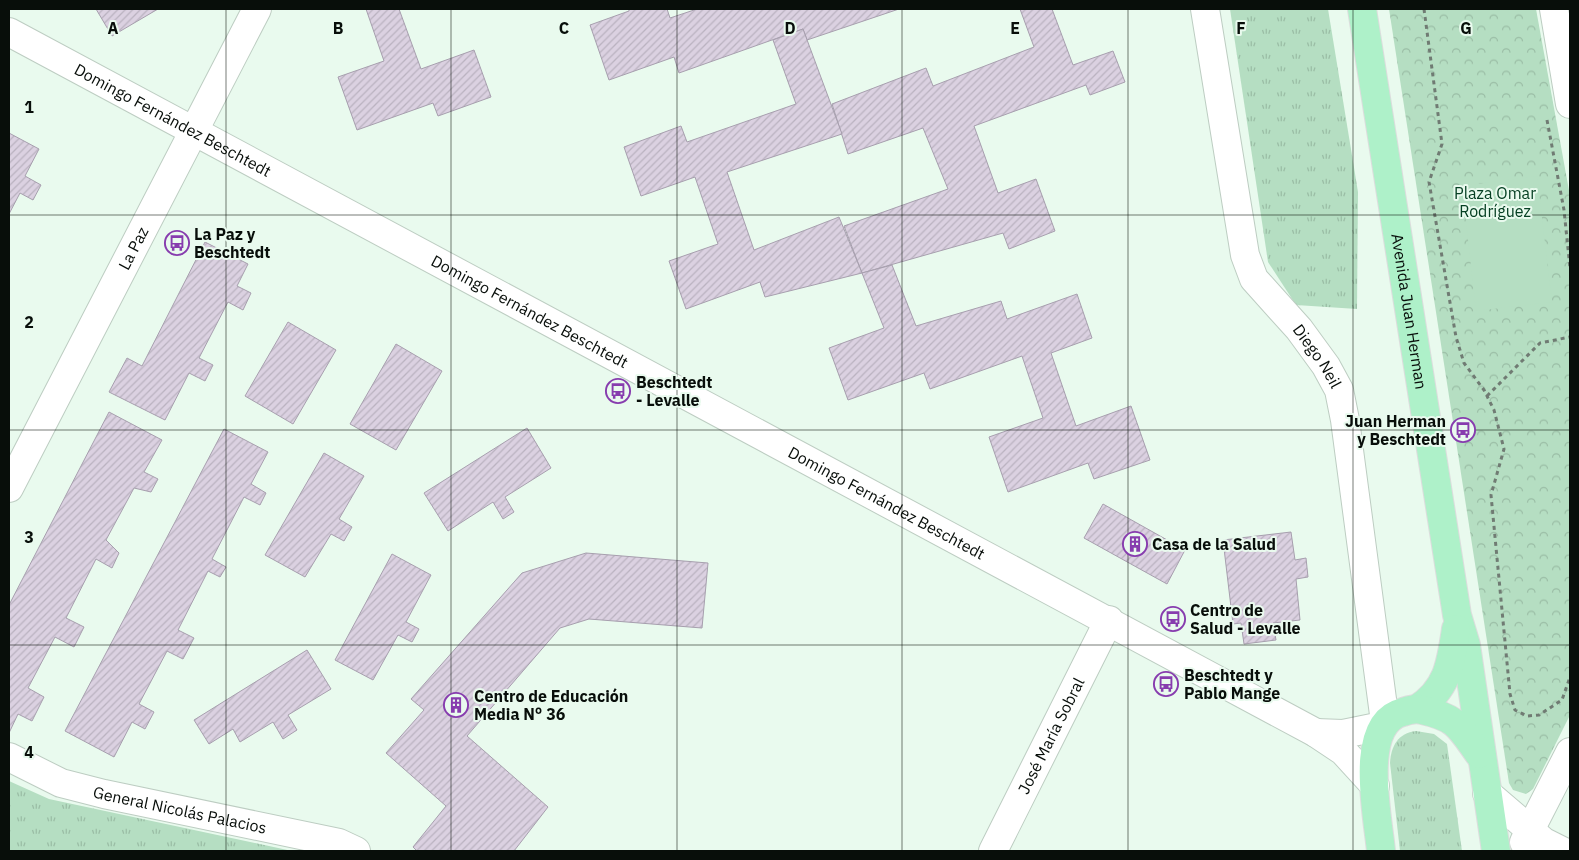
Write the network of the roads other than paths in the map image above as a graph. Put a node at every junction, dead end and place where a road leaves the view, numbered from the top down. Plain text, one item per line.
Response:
1 (257, 9) edge
2 (1205, 9) edge
3 (1362, 9) edge
4 (1554, 9) edge
5 (9, 32) edge
6 (1558, 108) edge
7 (194, 132) junction
8 (9, 488) edge
9 (1458, 615) junction
10 (1109, 620) junction
11 (1417, 708) junction
12 (1383, 724) junction
13 (1316, 733) junction
14 (1570, 752) edge
15 (9, 757) edge
16 (1481, 757) junction
17 (1375, 786) junction
18 (1487, 792) junction
19 (1533, 843) edge
20 (356, 851) edge
21 (993, 851) edge
22 (1381, 851) edge
23 (1496, 851) edge

1 - 7 street, La Paz
2 - 12 street, Diego Neil
3 - 9 main road, Avenida Juan Herman
4 - 6 street
5 - 7 street, Domingo Fernández Beschtedt
7 - 8 street, La Paz
7 - 10 street, Domingo Fernández Beschtedt
9 - 11 main road, Avenida Juan Herman
9 - 16 main road, Avenida Juan Herman
10 - 13 street, Domingo Fernández Beschtedt
10 - 21 street, José María Sobral
11 - 12 main road
11 - 16 main road
12 - 13 street, Domingo Fernández Beschtedt
12 - 17 main road
13 - 17 street, Domingo Fernández Beschtedt
14 - 19 street
15 - 20 street, General Nicolás Palacios
16 - 18 main road, Avenida Juan Herman
17 - 22 main road
18 - 19 street
18 - 23 main road, Avenida Juan Herman

